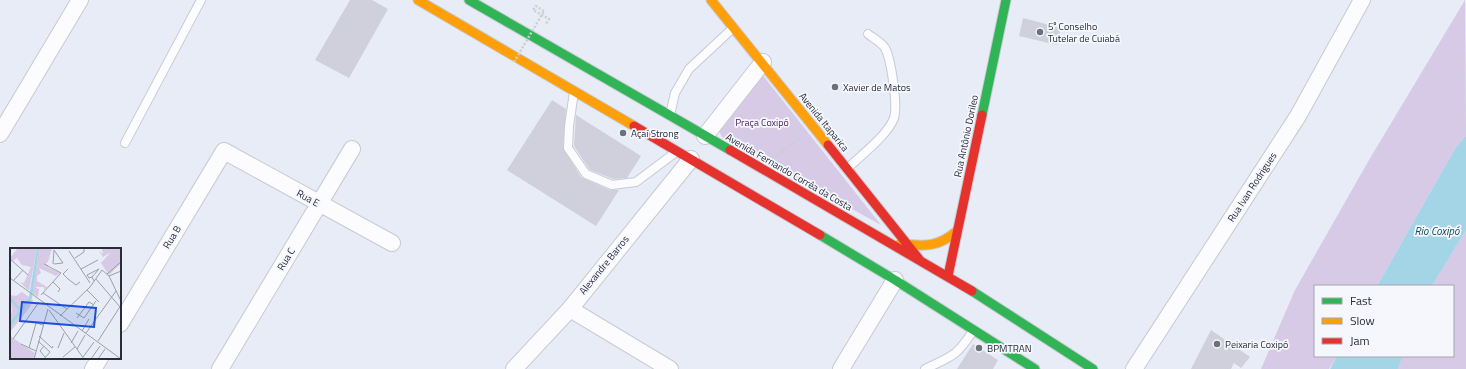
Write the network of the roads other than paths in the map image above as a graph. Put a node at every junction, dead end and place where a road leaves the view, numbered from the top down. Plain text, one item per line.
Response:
1 (80, 0) edge
2 (202, 0) edge
3 (418, 0) edge
4 (469, 0) edge
5 (710, 0) edge
6 (1006, 0) edge
7 (1362, 0) edge
8 (734, 28) junction
9 (868, 34) dead end
10 (763, 62) junction
11 (574, 91) junction
12 (670, 116) junction
13 (0, 134) edge
14 (705, 136) junction
15 (125, 144) dead end
16 (352, 149) dead end
17 (224, 150) joint
18 (685, 155) junction
19 (847, 169) junction
20 (319, 204) junction
21 (957, 231) junction
22 (392, 243) dead end
23 (890, 243) junction
24 (909, 245) junction
25 (919, 259) junction
26 (948, 276) junction
27 (895, 280) junction
28 (570, 309) junction
29 (121, 322) edge
30 (974, 330) junction
31 (99, 359) edge
32 (93, 369) edge
33 (220, 369) edge
34 (514, 369) edge
35 (670, 369) edge
36 (841, 369) edge
37 (925, 369) edge
38 (1035, 369) edge
39 (1093, 369) edge
40 (1134, 369) edge

1 - 13 street
2 - 15 lane
3 - 11 main road
4 - 12 main road, Avenida Fernando Corrêa da Costa
5 - 8 main road, Avenida Itaparica
6 - 21 main road, Rua Antônio Dorileo
7 - 40 street, Rua Ivan Rodrigues
8 - 10 main road, Avenida Itaparica
8 - 12 lane
9 - 19 lane
10 - 14 street
10 - 19 main road, Avenida Itaparica
11 - 18 main road
11 - 18 lane
12 - 14 main road, Avenida Fernando Corrêa da Costa
14 - 23 main road, Avenida Fernando Corrêa da Costa
16 - 20 street, Rua C
17 - 20 street, Rua E
17 - 29 street, Rua B
18 - 27 main road
18 - 28 street, Alexandre Barros
19 - 24 main road, Avenida Itaparica
20 - 22 street, Rua E
20 - 33 street, Rua C
21 - 24 main road
21 - 26 main road, Rua Antônio Dorileo
23 - 24 main road
23 - 25 main road, Avenida Fernando Corrêa da Costa
24 - 25 main road, Avenida Itaparica
25 - 26 main road, Avenida Fernando Corrêa da Costa
26 - 39 main road, Avenida Fernando Corrêa da Costa
27 - 30 main road
27 - 36 street
28 - 34 street, Alexandre Barros
28 - 35 street
30 - 37 lane
30 - 38 main road
31 - 32 street

